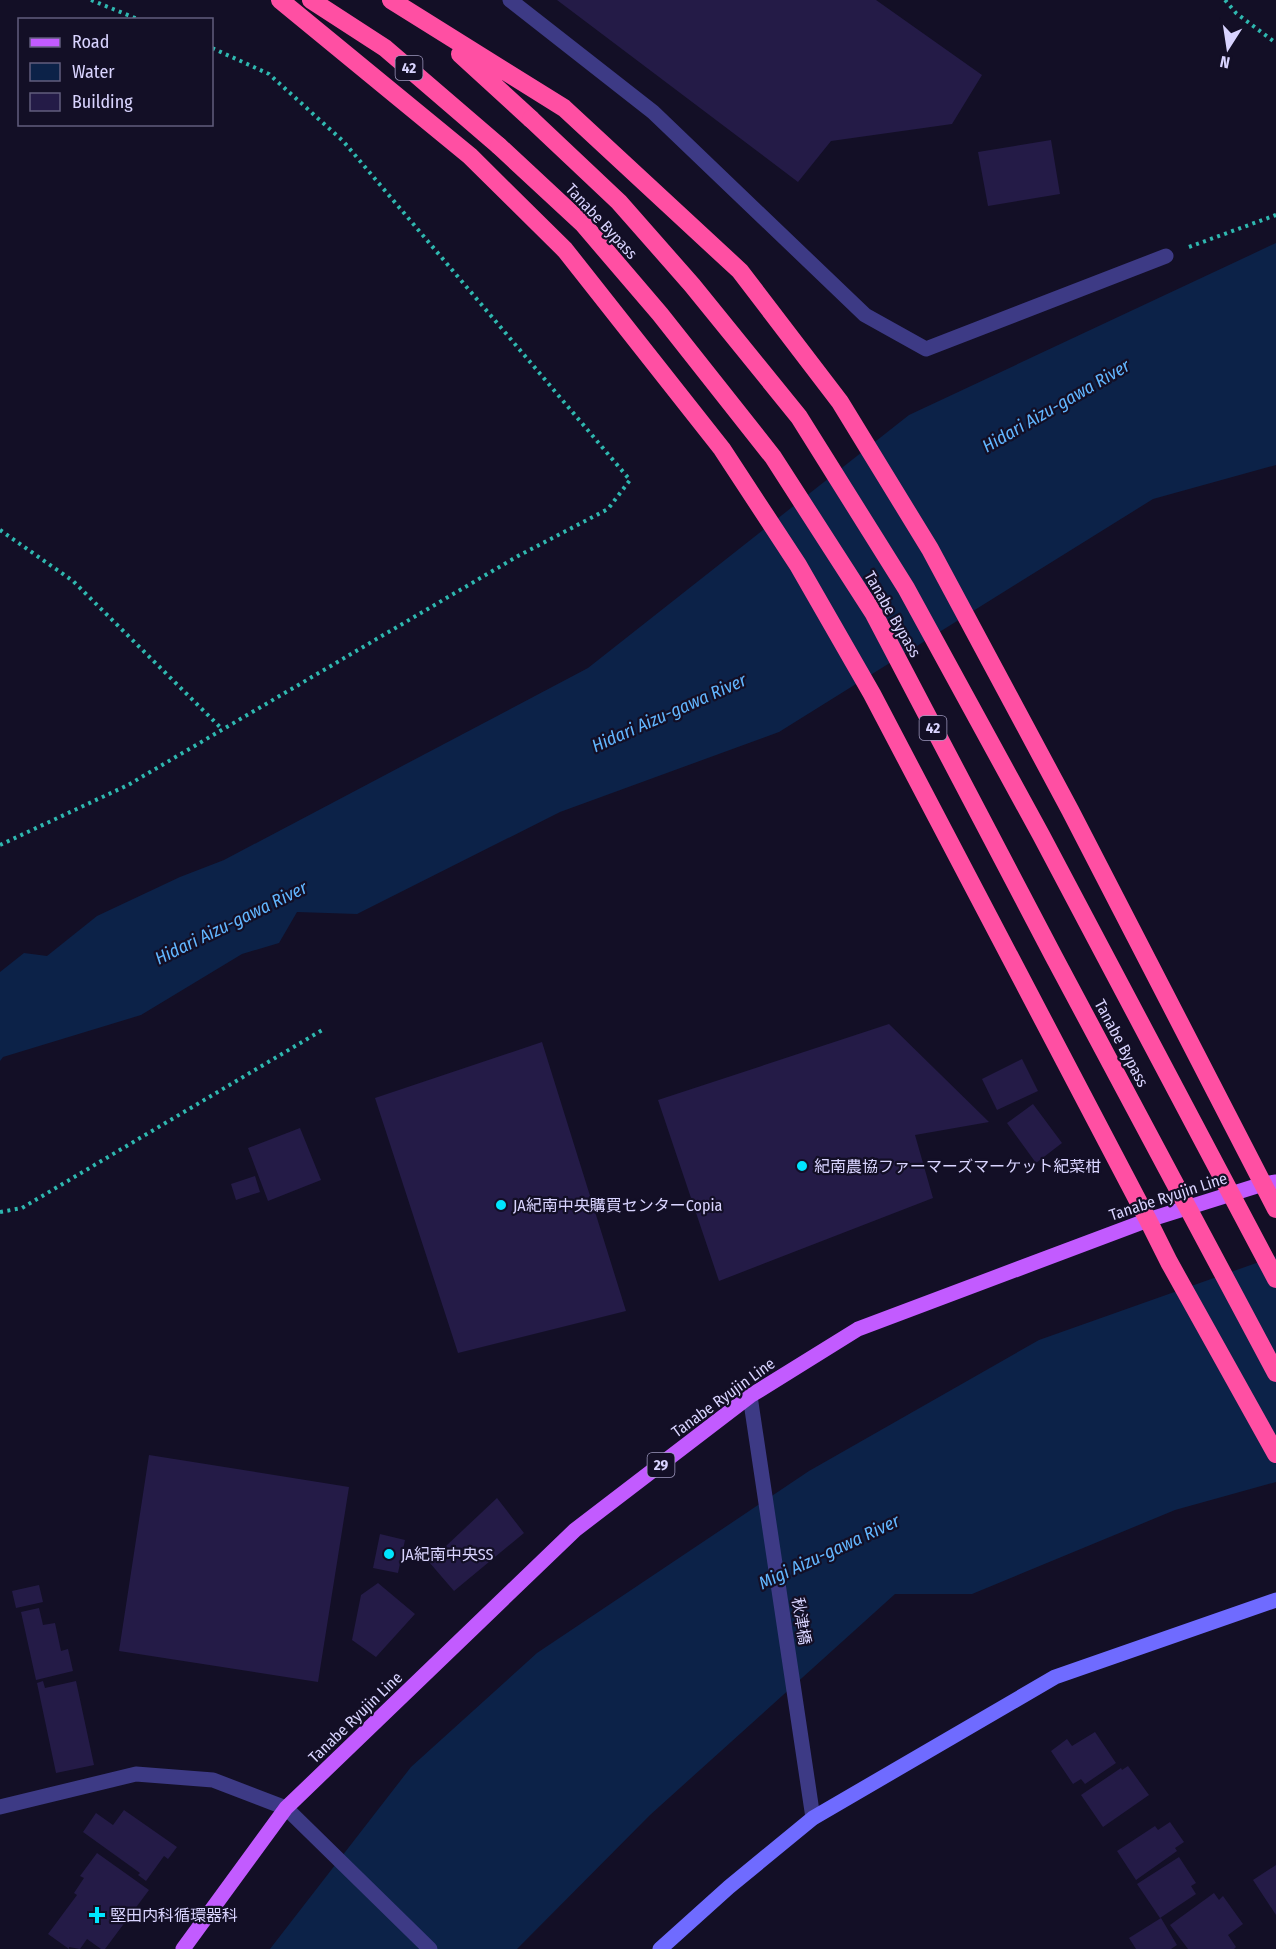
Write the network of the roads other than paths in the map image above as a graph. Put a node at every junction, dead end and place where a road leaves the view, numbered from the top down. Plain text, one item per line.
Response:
1 (280, 0) edge
2 (311, 0) edge
3 (390, 0) edge
4 (510, 0) edge
5 (1166, 256) road end
6 (1270, 1183) edge
7 (1276, 1209) edge
8 (1148, 1220) junction
9 (1276, 1279) edge
10 (1276, 1373) edge
11 (750, 1396) junction
12 (1276, 1454) edge
13 (1276, 1600) edge
14 (0, 1807) edge
15 (286, 1808) junction
16 (813, 1818) junction
17 (183, 1949) edge
18 (430, 1949) edge
19 (660, 1949) edge

1 - 8 highway
2 - 10 highway, Tanabe Bypass / 42, bridge
3 - 6 highway
3 - 9 highway, Tanabe Bypass / 42, bridge
4 - 5 street
6 - 7 highway
6 - 8 main road, Tanabe Ryujin Line / 29
8 - 11 main road, Tanabe Ryujin Line / 29
8 - 12 highway
11 - 15 main road, Tanabe Ryujin Line / 29
11 - 16 street, 秋津橋
13 - 16 street
14 - 15 street
15 - 17 main road, Tanabe Ryujin Line / 29
15 - 18 street
16 - 19 street

